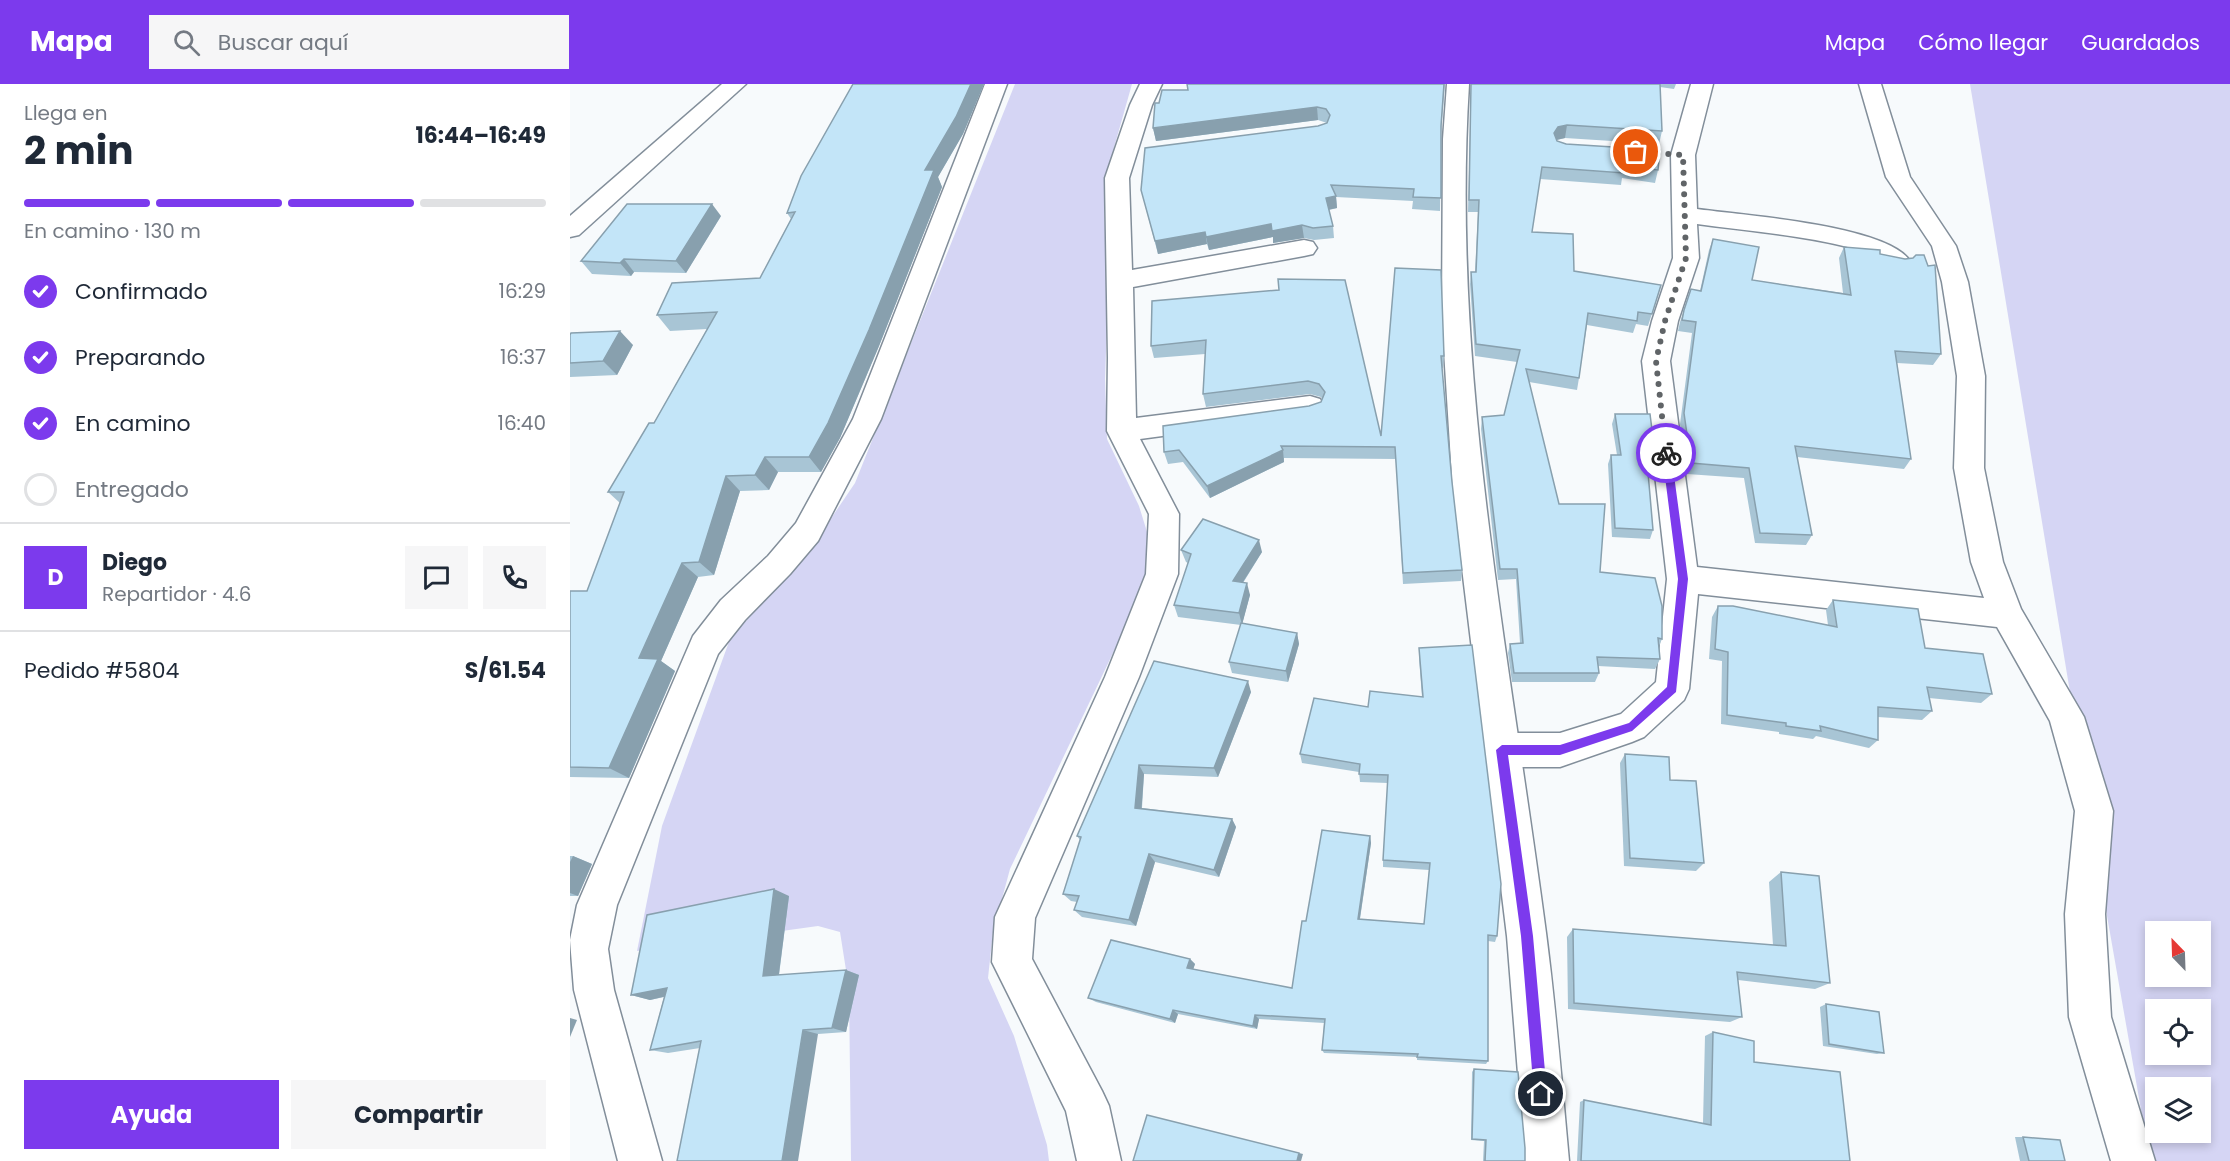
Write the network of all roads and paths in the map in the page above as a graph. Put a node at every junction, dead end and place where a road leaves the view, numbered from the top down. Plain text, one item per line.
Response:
1 (735, 84) edge
2 (996, 84) edge
3 (1151, 84) edge
4 (1458, 84) edge
5 (1702, 84) edge
6 (1870, 84) edge
7 (1685, 215) junction
8 (570, 229) edge
9 (1304, 248) dead end
10 (1897, 261) edge
11 (1120, 281) junction
12 (1310, 406) edge
13 (1121, 431) junction
14 (1683, 579) junction
15 (2007, 614) junction
16 (1502, 750) junction
17 (640, 1161) edge
18 (1099, 1161) edge
19 (1547, 1161) edge
20 (2133, 1161) edge

1 - 8 street
2 - 17 street
3 - 11 street
4 - 16 street
5 - 7 street
6 - 15 street
7 - 10 street
7 - 14 street
9 - 11 street
11 - 13 street
12 - 13 street
13 - 18 street
14 - 15 street
14 - 16 street
15 - 20 street
16 - 19 street

